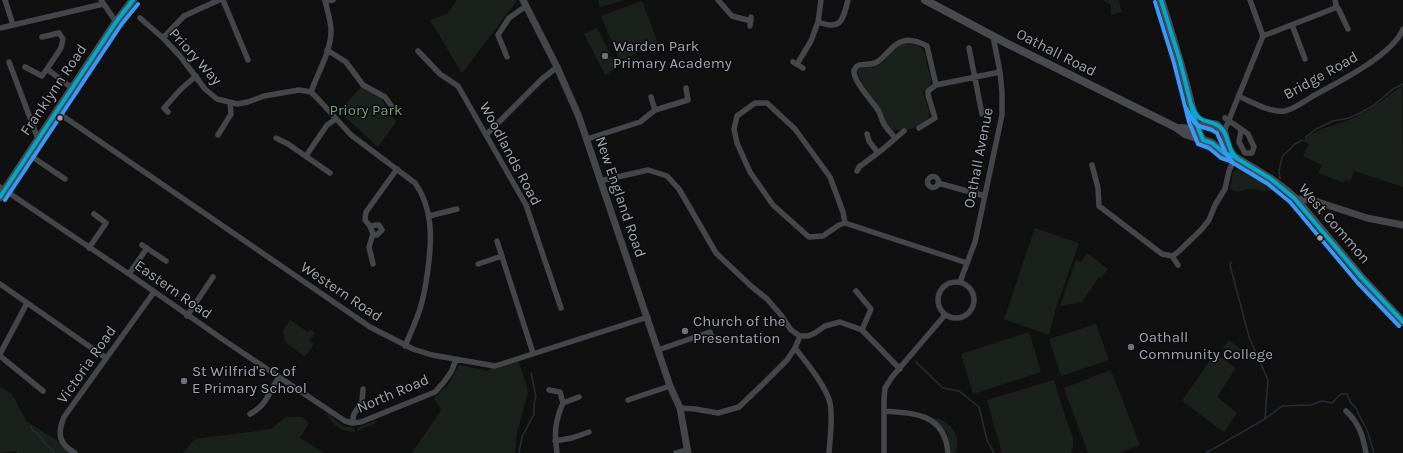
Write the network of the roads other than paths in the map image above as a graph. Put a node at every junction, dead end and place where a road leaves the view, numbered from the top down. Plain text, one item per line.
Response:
1 (5, 0) edge
2 (133, 0) edge
3 (219, 0) edge
4 (223, 0) edge
5 (333, 0) edge
6 (718, 0) edge
7 (821, 0) edge
8 (848, 0) edge
9 (925, 0) edge
10 (1161, 0) edge
11 (1250, 0) edge
12 (325, 1) edge
13 (102, 2) edge
14 (525, 3) edge
15 (1335, 3) edge
16 (140, 18) dead end
17 (751, 21) dead end
18 (116, 22) junction
19 (818, 22) junction
20 (13, 25) junction
21 (1292, 25) junction
22 (0, 28) edge
23 (1348, 29) dead end
24 (1403, 29) edge
25 (993, 36) junction
26 (1263, 36) junction
27 (42, 37) dead end
28 (163, 38) junction
29 (969, 48) dead end
30 (327, 50) junction
31 (418, 51) dead end
32 (507, 57) dead end
33 (1305, 59) dead end
34 (248, 60) dead end
35 (9, 62) dead end
36 (557, 66) junction
37 (25, 67) dead end
38 (802, 68) dead end
39 (47, 69) junction
40 (1000, 72) junction
41 (196, 76) junction
42 (974, 77) junction
43 (936, 85) junction
44 (72, 88) junction
45 (686, 88) dead end
46 (311, 92) junction
47 (1238, 96) junction
48 (651, 97) dead end
49 (230, 103) junction
50 (393, 108) dead end
51 (655, 110) junction
52 (57, 112) junction
53 (168, 112) dead end
54 (982, 114) dead end
55 (1194, 114) junction
56 (1228, 118) junction
57 (336, 119) junction
58 (919, 128) dead end
59 (1179, 128) junction
60 (1204, 129) junction
61 (1241, 130) dead end
62 (904, 131) dead end
63 (486, 134) junction
64 (867, 134) dead end
65 (1224, 134) junction
66 (218, 135) dead end
67 (276, 138) dead end
68 (895, 138) junction
69 (38, 139) junction
70 (586, 140) junction
71 (1212, 143) junction
72 (28, 154) junction
73 (878, 154) junction
74 (306, 156) junction
75 (1234, 157) junction
76 (1092, 164) dead end
77 (396, 169) junction
78 (857, 171) dead end
79 (330, 173) dead end
80 (65, 180) dead end
81 (600, 181) junction
82 (938, 184) dead end
83 (1, 191) edge
84 (985, 196) junction
85 (1296, 199) junction
86 (457, 209) dead end
87 (94, 214) dead end
88 (429, 216) junction
89 (845, 223) junction
90 (1403, 225) edge
91 (370, 226) junction
92 (373, 234) junction
93 (497, 241) dead end
94 (89, 248) junction
95 (502, 256) junction
96 (1172, 256) junction
97 (166, 261) dead end
98 (967, 263) junction
99 (373, 264) dead end
100 (478, 264) dead end
101 (1178, 265) dead end
102 (129, 274) junction
103 (213, 277) dead end
104 (960, 282) junction
105 (0, 284) edge
106 (856, 291) dead end
107 (154, 292) junction
108 (27, 303) junction
109 (561, 308) dead end
110 (945, 315) junction
111 (188, 316) junction
112 (648, 317) junction
113 (1403, 322) edge
114 (862, 330) junction
115 (712, 332) dead end
116 (800, 336) junction
117 (405, 346) junction
118 (795, 348) junction
119 (658, 350) junction
120 (533, 353) junction
121 (0, 355) edge
122 (106, 358) junction
123 (456, 360) junction
124 (900, 369) junction
125 (279, 377) junction
126 (670, 386) junction
127 (363, 389) dead end
128 (549, 390) dead end
129 (42, 391) dead end
130 (579, 397) dead end
131 (628, 400) dead end
132 (563, 403) junction
133 (680, 408) junction
134 (327, 410) joint
135 (884, 411) junction
136 (1346, 411) dead end
137 (250, 414) dead end
138 (352, 424) junction
139 (589, 432) dead end
140 (555, 441) junction
141 (687, 452) edge
142 (75, 453) edge
143 (557, 453) edge
144 (676, 453) edge
145 (829, 453) edge
146 (884, 453) edge
147 (948, 453) edge
148 (1366, 453) edge

1 - 20 street
2 - 18 main road, Franklynn Road
3 - 28 street
4 - 34 street
5 - 12 street
6 - 17 street
7 - 19 street
8 - 19 street
9 - 25 main road, Oathall Road
10 - 55 main road
11 - 26 street
12 - 30 street
13 - 18 street
13 - 20 street
14 - 32 street
14 - 36 street, New England Road
15 - 21 street
15 - 23 street
16 - 28 street, Priory Way
18 - 44 main road, Franklynn Road
19 - 38 street
20 - 22 street
21 - 26 street
21 - 33 street
24 - 47 street, Bridge Road
25 - 40 street, Oathall Avenue
25 - 59 main road, Oathall Road
26 - 47 street
27 - 39 street
28 - 41 street, Priory Way
29 - 42 street
30 - 46 street
30 - 50 street
31 - 63 street, Woodlands Road
35 - 69 street
36 - 63 street
36 - 70 street, New England Road
37 - 39 street
39 - 44 street
40 - 42 street
40 - 84 street, Oathall Avenue
41 - 49 street, Priory Way
41 - 53 street
42 - 43 street
42 - 54 street
43 - 58 street
43 - 68 street
44 - 52 main road, Franklynn Road
45 - 51 street
46 - 49 street, Priory Way
46 - 57 street
47 - 56 street
48 - 51 street
49 - 66 street
51 - 70 street
52 - 69 main road, Franklynn Road
52 - 117 street, Western Road
55 - 59 main road
55 - 60 main road
56 - 60 street
56 - 61 street
56 - 65 street
57 - 74 street
57 - 77 street
59 - 60 main road
59 - 60 main road, Oathall Road
60 - 65 main road
60 - 71 main road, West Common
62 - 68 street
63 - 109 street, Woodlands Road
64 - 73 street
65 - 71 main road
65 - 75 main road
67 - 74 street
68 - 73 street
69 - 72 main road, Franklynn Road
70 - 81 street, New England Road
71 - 75 main road, West Common
72 - 80 street
72 - 83 main road, Franklynn Road
73 - 78 street
74 - 79 street
75 - 85 main road, West Common
75 - 96 street
76 - 96 street
77 - 88 street
77 - 91 street
81 - 112 street, New England Road
81 - 116 street
82 - 84 street
83 - 94 street, Eastern Road
84 - 98 street, Oathall Avenue
85 - 90 street
85 - 113 main road, West Common
86 - 88 street
87 - 94 street
88 - 117 street
89 - 89 street
89 - 98 street
91 - 92 street
91 - 92 street
92 - 99 street
93 - 95 street
94 - 102 street, Eastern Road
95 - 100 street
95 - 120 street
96 - 101 street
97 - 102 street
98 - 104 street, Oathall Avenue
102 - 107 street, Eastern Road
103 - 111 street
104 - 110 street
104 - 110 street
105 - 108 street
106 - 114 street
107 - 111 street, Eastern Road
107 - 122 street, Victoria Road
108 - 121 street
108 - 122 street
110 - 124 street
111 - 125 street, Eastern Road
112 - 119 street, New England Road
112 - 120 street, Western Road
114 - 116 street
114 - 124 street
115 - 119 street
116 - 118 street
117 - 123 street, Western Road
118 - 133 street
118 - 145 street
119 - 126 street, New England Road
120 - 123 street, Western Road
121 - 129 street
122 - 142 street, Victoria Road
123 - 138 street, North Road
124 - 135 street
125 - 134 street, Eastern Road
125 - 137 street
126 - 131 street
126 - 133 street, New England Road
127 - 138 street
128 - 132 street
130 - 132 street
132 - 140 street
133 - 141 street, New England Road
134 - 138 street, North Road
135 - 146 street
135 - 147 street
136 - 148 street
139 - 140 street
140 - 143 street
141 - 144 street

